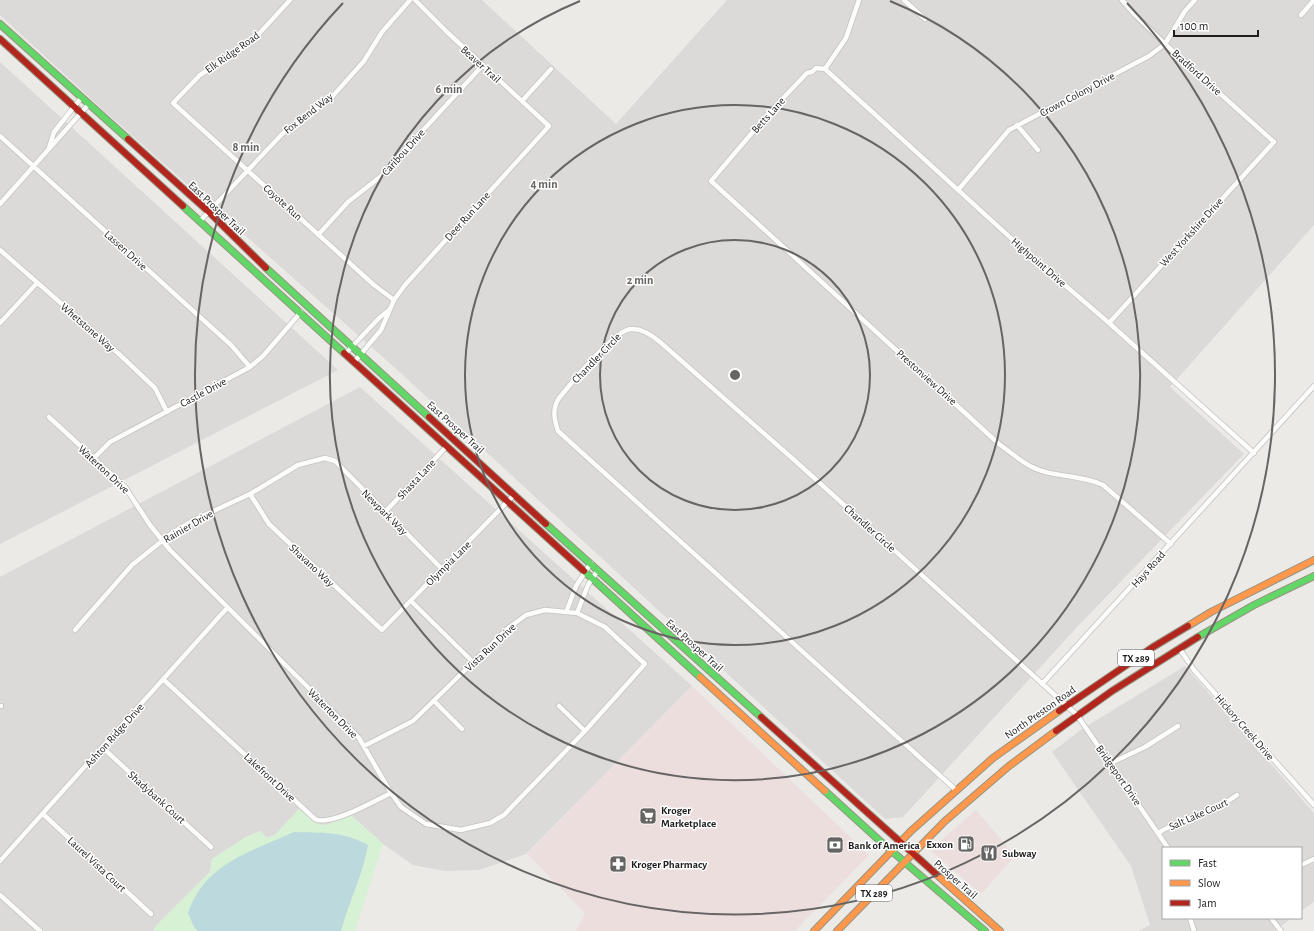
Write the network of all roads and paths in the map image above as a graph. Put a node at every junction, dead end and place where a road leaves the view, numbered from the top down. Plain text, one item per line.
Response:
1 (290, 0) edge
2 (410, 0) edge
3 (415, 0) edge
4 (860, 0) edge
5 (904, 0) edge
6 (1122, 0) edge
7 (1195, 0) edge
8 (1314, 0) edge
9 (1301, 15) dead end
10 (925, 19) dead end
11 (0, 24) edge
12 (0, 39) edge
13 (1165, 44) junction
14 (482, 65) junction
15 (551, 69) dead end
16 (825, 69) junction
17 (81, 98) junction
18 (522, 101) junction
19 (173, 102) joint
20 (88, 105) junction
21 (74, 107) junction
22 (81, 114) junction
23 (1017, 125) junction
24 (549, 126) joint
25 (0, 136) edge
26 (1274, 142) joint
27 (49, 148) junction
28 (1038, 150) dead end
29 (34, 167) junction
30 (247, 170) junction
31 (717, 173) joint
32 (958, 190) junction
33 (0, 204) edge
34 (209, 212) junction
35 (200, 221) junction
36 (318, 234) junction
37 (0, 250) edge
38 (37, 283) junction
39 (394, 300) junction
40 (389, 310) junction
41 (301, 312) junction
42 (0, 323) edge
43 (1109, 323) junction
44 (353, 346) junction
45 (346, 353) junction
46 (362, 354) junction
47 (355, 361) junction
48 (250, 367) junction
49 (1314, 386) edge
50 (167, 412) junction
51 (49, 417) dead end
52 (447, 446) junction
53 (1254, 453) junction
54 (94, 458) junction
55 (325, 458) joint
56 (250, 494) junction
57 (514, 495) junction
58 (508, 502) junction
59 (385, 512) junction
60 (162, 541) junction
61 (1171, 544) junction
62 (1314, 560) edge
63 (591, 564) junction
64 (442, 569) junction
65 (598, 570) junction
66 (585, 572) junction
67 (1314, 576) edge
68 (592, 578) junction
69 (411, 601) junction
70 (227, 608) junction
71 (567, 610) junction
72 (577, 612) junction
73 (75, 630) dead end
74 (382, 630) joint
75 (1179, 648) junction
76 (473, 662) junction
77 (645, 664) joint
78 (164, 680) junction
79 (1042, 684) junction
80 (434, 702) junction
81 (559, 706) dead end
82 (1066, 706) junction
83 (1077, 715) junction
84 (1178, 726) dead end
85 (462, 729) dead end
86 (585, 732) junction
87 (785, 738) junction
88 (364, 746) junction
89 (777, 747) junction
90 (103, 748) junction
91 (1111, 763) junction
92 (956, 790) junction
93 (391, 793) junction
94 (1237, 795) dead end
95 (1314, 805) edge
96 (43, 814) junction
97 (1158, 833) junction
98 (899, 843) junction
99 (211, 847) dead end
100 (1167, 847) edge
101 (892, 851) junction
102 (912, 854) junction
103 (1314, 860) edge
104 (0, 861) edge
105 (904, 862) junction
106 (1302, 865) edge
107 (0, 895) edge
108 (150, 914) dead end
109 (1190, 919) edge
110 (1272, 919) edge
111 (40, 931) edge
112 (814, 931) edge
113 (837, 931) edge
114 (984, 931) edge
115 (1000, 931) edge
116 (1194, 931) edge
117 (1281, 931) edge

1 - 19 street, Elk Ridge Road
2 - 30 street, Fox Bend Way
3 - 14 street, Beaver Trail
4 - 16 street
5 - 10 street
6 - 13 street, Bradford Drive
7 - 13 street, Crown Colony Drive
8 - 9 street
11 - 17 main road, East Prosper Trail
12 - 21 main road, East Prosper Trail
13 - 23 street, Crown Colony Drive
13 - 26 street, Bradford Drive
14 - 18 street, Beaver Trail
14 - 36 street, Caribou Drive
15 - 18 street
16 - 31 street, Betts Lane
16 - 32 street, Highpoint Drive
17 - 20 main road, East Prosper Trail
17 - 21 street
18 - 24 street, Beaver Trail
19 - 30 street, Coyote Run
20 - 22 street
20 - 34 main road, East Prosper Trail
21 - 22 main road, East Prosper Trail
21 - 27 street
22 - 27 street
22 - 35 main road, East Prosper Trail
23 - 28 street
23 - 32 street, Crown Colony Drive
24 - 39 street, Deer Run Lane
25 - 29 street, Lassen Drive
26 - 43 street, West Yorkshire Drive
27 - 29 street
29 - 33 street
29 - 48 street, Lassen Drive
30 - 34 street, Fox Bend Way
30 - 36 street, Coyote Run
31 - 61 street, Prestonview Drive
32 - 43 street, Highpoint Drive
34 - 35 street, Fox Bend Way
34 - 44 main road, East Prosper Trail
35 - 41 main road, East Prosper Trail
36 - 39 street, Coyote Run
37 - 38 street, Whetstone Way
38 - 42 street
38 - 50 street, Whetstone Way
39 - 40 street, Deer Run Lane
40 - 44 street, Deer Run Lane
40 - 46 street, Deer Run Lane
41 - 45 main road, East Prosper Trail
41 - 48 street, Castle Drive
43 - 53 street, Highpoint Drive
44 - 45 street, Deer Run Lane
44 - 46 main road, East Prosper Trail
45 - 47 main road, East Prosper Trail
46 - 47 street, Deer Run Lane
46 - 57 main road, East Prosper Trail
47 - 52 main road, East Prosper Trail
48 - 50 street, Castle Drive
49 - 53 street, Hays Road
50 - 54 street, Castle Drive
51 - 54 street, Waterton Drive
52 - 58 main road, East Prosper Trail
52 - 59 street, Shasta Lane
53 - 61 street, Hays Road
54 - 60 street, Waterton Drive
55 - 56 street, Rainier Drive
55 - 59 street, Newpark Way
56 - 60 street, Rainier Drive
56 - 74 street, Shavano Way
57 - 58 street, Olympia Lane
57 - 63 main road, East Prosper Trail
58 - 64 street, Olympia Lane
58 - 66 main road, East Prosper Trail
59 - 64 street, Newpark Way
60 - 70 street, Waterton Drive
60 - 73 street, Rainier Drive
61 - 79 street, Hays Road
62 - 82 main road, North Preston Road / TX 289
63 - 65 main road, East Prosper Trail
63 - 66 street
64 - 69 street, Olympia Lane
65 - 68 street
65 - 87 main road, East Prosper Trail
66 - 68 main road, East Prosper Trail
66 - 71 street
67 - 75 main road, TX 289
68 - 72 street
68 - 89 main road, East Prosper Trail
69 - 74 street, Olympia Lane
69 - 76 street
70 - 78 street, Ashton Ridge Drive
70 - 88 street, Waterton Drive
71 - 72 street, Vista Run Drive
71 - 76 street, Vista Run Drive
72 - 77 street, Vista Run Drive
75 - 83 main road, TX 289
75 - 95 street, Hickory Creek Drive
76 - 80 street, Vista Run Drive
77 - 86 street, Waterton Drive
78 - 90 street, Ashton Ridge Drive
78 - 93 street, Lakefront Drive
79 - 82 street, Chandler Circle
79 - 92 street, Chandler Circle
80 - 85 street
80 - 88 street, Vista Run Drive
81 - 86 street
82 - 83 street, Bridgeport Drive
82 - 92 main road, North Preston Road / TX 289
83 - 91 street, Bridgeport Drive
83 - 102 main road, TX 289
84 - 91 street
86 - 93 street, Waterton Drive
87 - 89 main road
87 - 98 main road, East Prosper Trail
88 - 93 street, Waterton Drive
89 - 101 main road, East Prosper Trail
90 - 96 street, Ashton Ridge Drive
90 - 99 street, Shadybank Court
91 - 97 street, Bridgeport Drive
92 - 98 main road, North Preston Road / TX 289
94 - 97 street, Salt Lake Court
96 - 104 street, Ashton Ridge Drive
96 - 108 street, Laurel Vista Court
97 - 100 street, Bridgeport Drive
98 - 101 main road, North Preston Road / TX 289
98 - 102 main road, Prosper Trail
101 - 105 main road, Prosper Trail
101 - 112 main road, North Preston Road / TX 289
102 - 105 main road, TX 289
102 - 115 main road, Prosper Trail
103 - 106 street
105 - 113 main road, TX 289
105 - 114 main road, Prosper Trail
107 - 111 street
109 - 116 street
110 - 117 street

